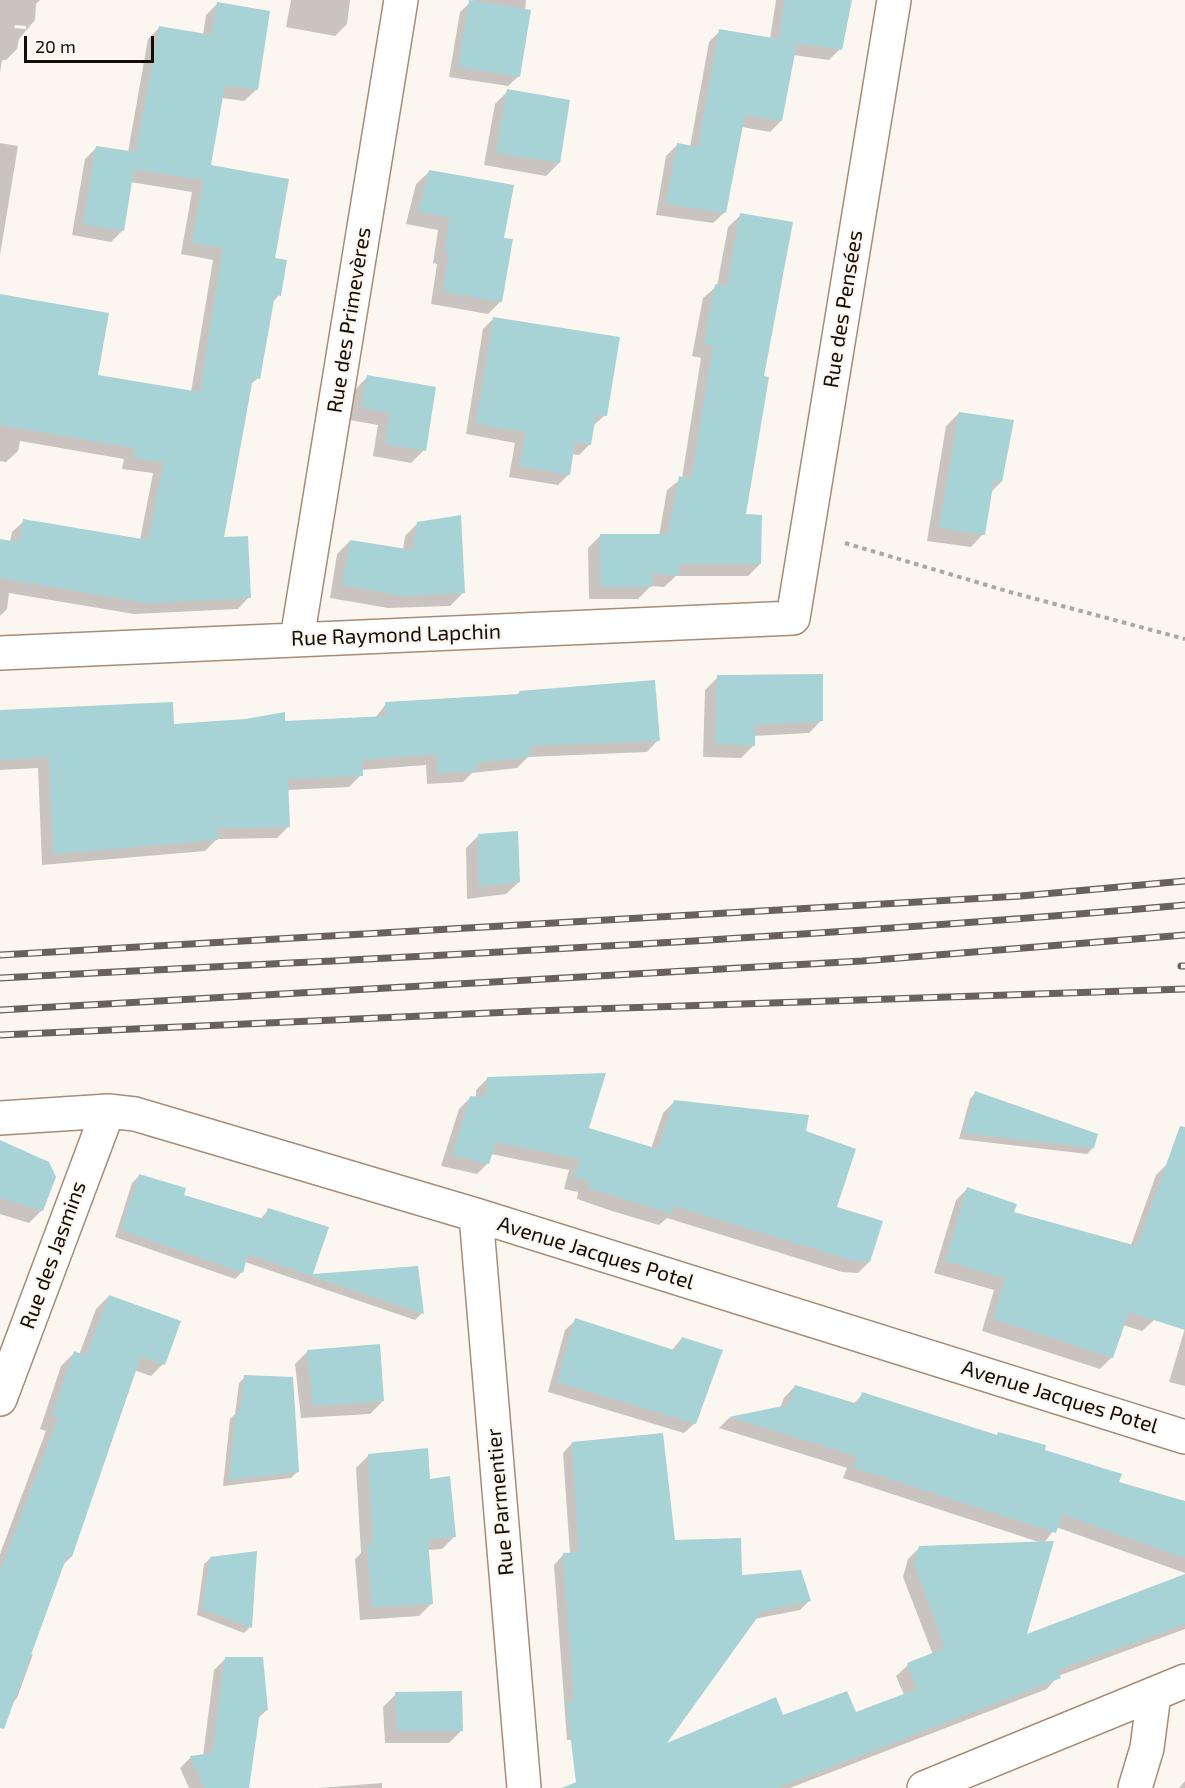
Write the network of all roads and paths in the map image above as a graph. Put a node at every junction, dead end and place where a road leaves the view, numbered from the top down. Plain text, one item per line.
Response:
1 (401, 0) edge
2 (894, 0) edge
3 (808, 532) junction
4 (793, 618) joint
5 (297, 639) junction
6 (1185, 639) edge
7 (0, 652) edge
8 (108, 1111) junction
9 (0, 1118) edge
10 (476, 1215) junction
11 (0, 1399) edge
12 (1185, 1437) edge
13 (1185, 1681) edge
14 (1154, 1694) junction
15 (524, 1788) edge
16 (924, 1788) edge
17 (1136, 1788) edge

1 - 5 street, Rue des Primevères
2 - 3 street, Rue des Pensées
3 - 4 street, Rue des Pensées
3 - 6 path
4 - 5 street, Rue Raymond Lapchin
5 - 7 street, Rue Raymond Lapchin
8 - 9 street, Avenue Jacques Potel
8 - 10 street, Avenue Jacques Potel
8 - 11 street, Rue des Jasmins
10 - 12 street, Avenue Jacques Potel
10 - 15 street, Rue Parmentier
13 - 14 street
14 - 16 street
14 - 17 street

